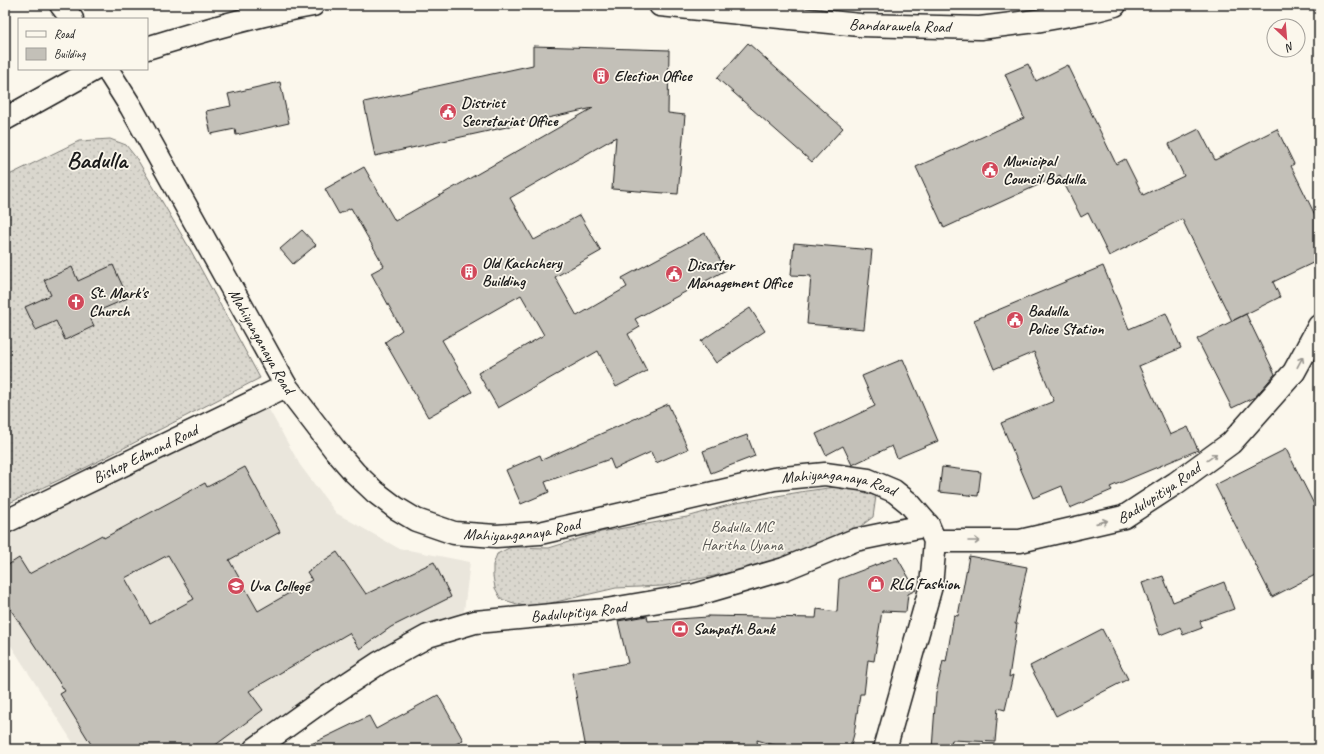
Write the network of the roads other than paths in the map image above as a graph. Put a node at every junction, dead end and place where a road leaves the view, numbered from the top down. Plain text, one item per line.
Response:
1 (61, 5) edge
2 (313, 5) edge
3 (660, 5) edge
4 (1115, 5) edge
5 (71, 18) edge
6 (148, 48) edge
7 (93, 70) edge
8 (108, 70) edge
9 (5, 119) edge
10 (1319, 326) edge
11 (286, 386) junction
12 (5, 522) edge
13 (931, 533) junction
14 (255, 749) edge
15 (885, 749) edge

1 - 5 main road
2 - 6 main road
3 - 4 main road, Bandarawela Road
7 - 9 main road
8 - 11 main road, Mahiyanganaya Road
13 -> 10 main road, Badulupitiya Road
11 - 12 main road, Bishop Edmond Road
11 - 13 main road, Mahiyanganaya Road
13 - 14 main road, Badulupitiya Road
13 - 15 main road

